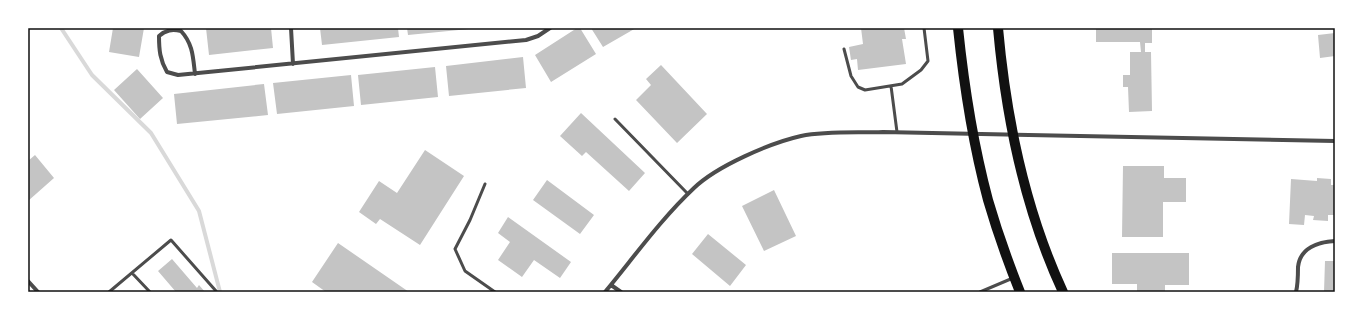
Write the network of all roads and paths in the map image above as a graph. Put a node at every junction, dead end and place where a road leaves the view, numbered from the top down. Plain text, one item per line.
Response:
1 (291, 28) edge
2 (550, 28) edge
3 (924, 28) edge
4 (958, 28) edge
5 (998, 28) edge
6 (844, 49) dead end
7 (293, 64) junction
8 (195, 74) junction
9 (891, 86) junction
10 (615, 119) dead end
11 (898, 132) junction
12 (974, 135) junction
13 (1013, 135) junction
14 (1335, 141) edge
15 (485, 184) dead end
16 (688, 194) junction
17 (1335, 242) edge
18 (132, 273) junction
19 (1014, 277) junction
20 (28, 281) edge
21 (611, 285) junction
22 (38, 292) edge
23 (109, 292) edge
24 (150, 292) edge
25 (216, 292) edge
26 (496, 292) edge
27 (605, 292) edge
28 (621, 292) edge
29 (980, 292) edge
30 (1020, 292) edge
31 (1063, 292) edge
32 (1296, 292) edge

1 - 7 street
2 - 7 street
3 - 9 lane
4 - 12 main road
5 - 13 main road
6 - 9 lane
7 - 8 street
8 - 8 street
9 - 11 lane
10 - 16 lane
11 - 12 street
11 - 16 street
12 - 13 street
12 - 19 main road
13 - 14 street
13 - 31 main road
15 - 26 lane
16 - 21 street
17 - 32 street
18 - 23 lane
18 - 24 lane
18 - 25 lane
19 - 29 lane
19 - 30 main road
20 - 22 street
21 - 27 street
21 - 28 street

